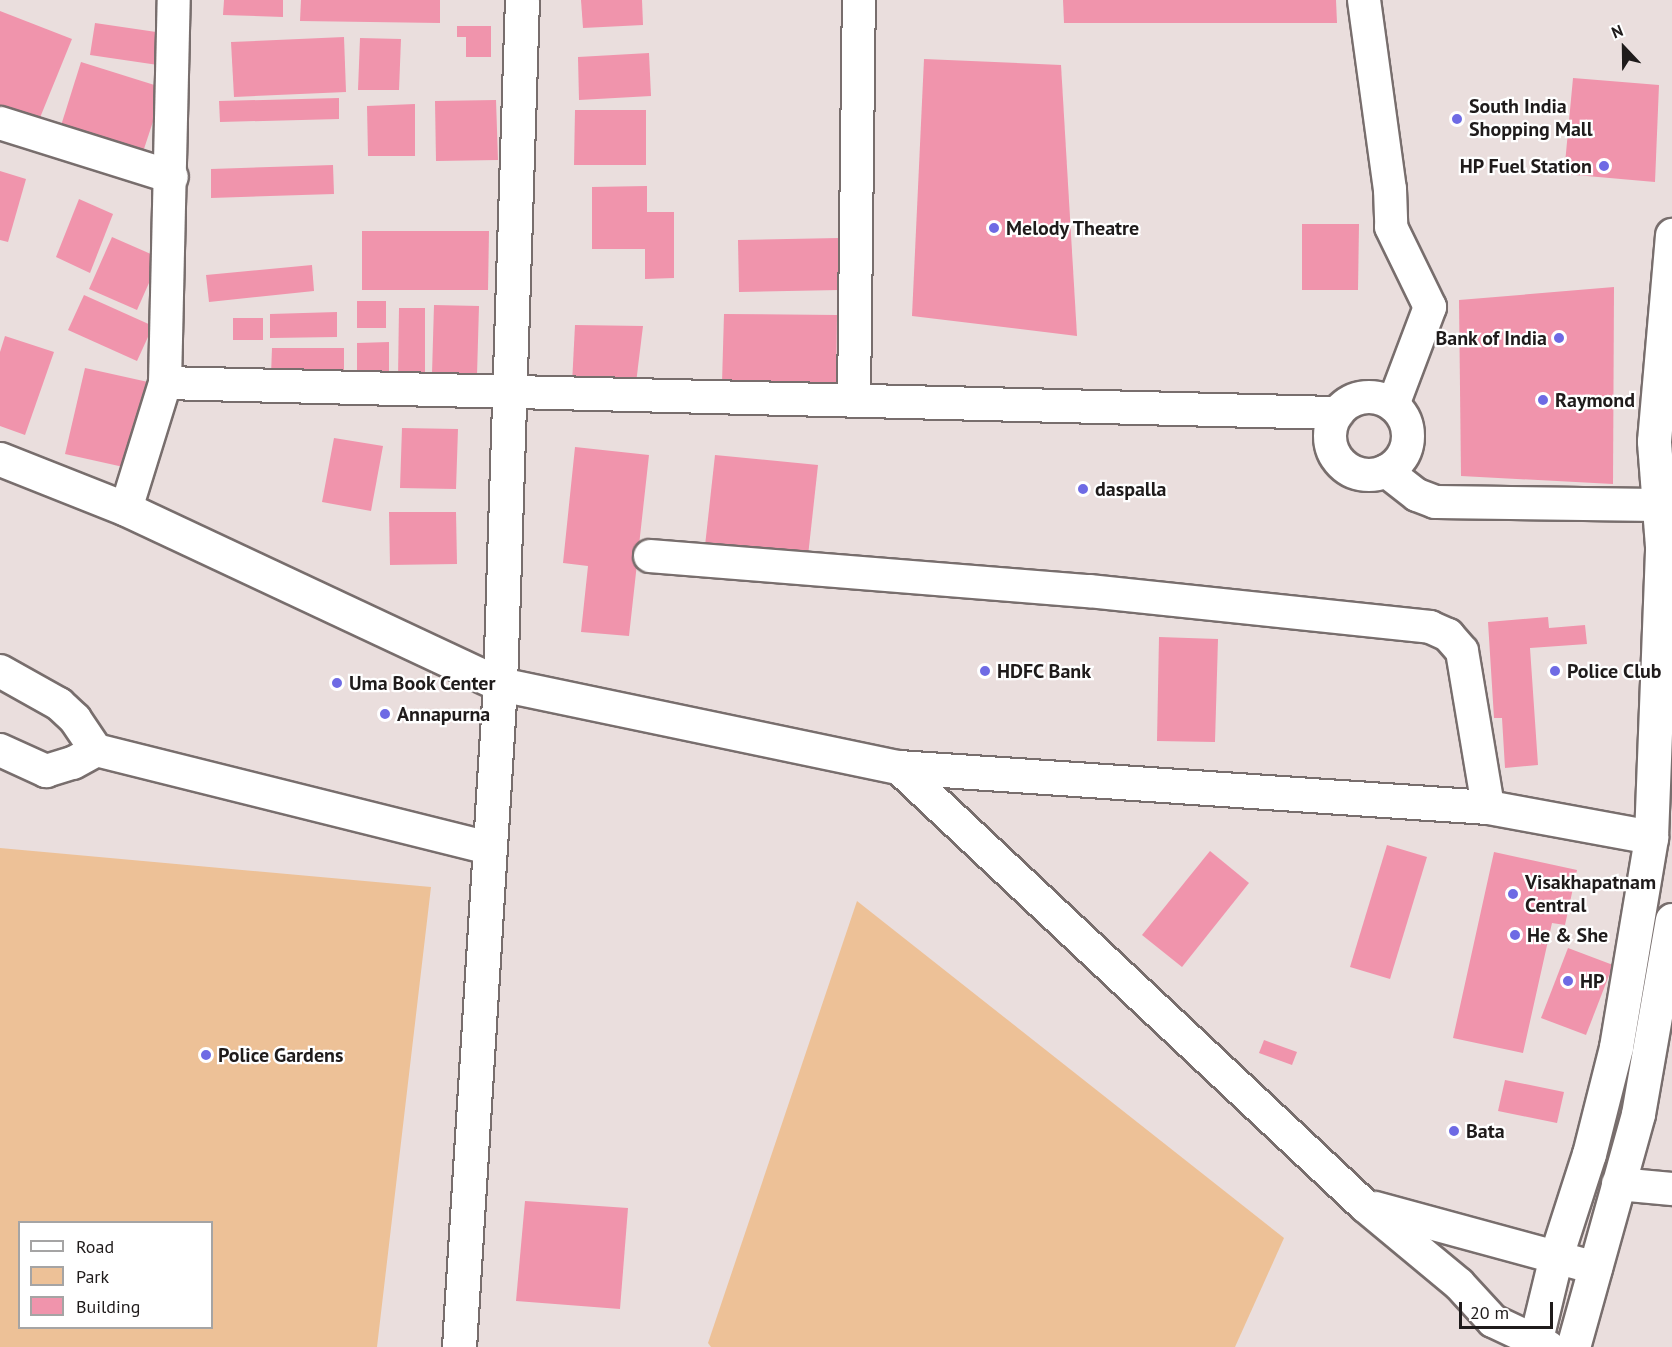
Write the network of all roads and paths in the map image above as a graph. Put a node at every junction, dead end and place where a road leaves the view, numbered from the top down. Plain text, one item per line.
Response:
1 (174, 0) edge
2 (522, 0) edge
3 (859, 0) edge
4 (1364, 0) edge
5 (0, 123) edge
6 (172, 177) junction
7 (1672, 235) edge
8 (165, 383) junction
9 (510, 394) junction
10 (854, 398) junction
11 (1393, 405) junction
12 (1338, 413) junction
13 (0, 459) edge
14 (1386, 471) junction
15 (1659, 506) junction
16 (126, 509) junction
17 (650, 556) dead end
18 (0, 671) edge
19 (500, 684) junction
20 (0, 750) edge
21 (96, 750) junction
22 (898, 767) junction
23 (1488, 807) junction
24 (1651, 837) junction
25 (489, 848) junction
26 (1672, 920) edge
27 (1618, 1184) junction
28 (1672, 1189) edge
29 (1365, 1206) junction
30 (1556, 1256) junction
31 (1596, 1268) junction
32 (1539, 1346) edge
33 (459, 1347) edge
34 (1573, 1347) edge

1 - 6 street
2 - 9 main road
3 - 10 street
4 - 11 street
5 - 6 street
6 - 8 street
7 - 15 main road
8 - 9 street
8 - 16 street
9 - 10 street
9 - 19 main road
10 - 12 street
11 - 12 street
11 - 14 street
12 - 14 street
13 - 16 main road
14 - 15 street
15 - 24 main road
16 - 19 main road
17 - 23 street
18 - 21 street
19 - 22 main road
19 - 25 main road
20 - 21 street
21 - 25 street
22 - 23 main road
22 - 29 street
23 - 24 main road
24 - 30 main road
25 - 33 main road
26 - 27 main road
27 - 28 street
27 - 31 main road
29 - 30 street
29 - 32 street
30 - 31 street
30 - 32 main road
31 - 34 main road

